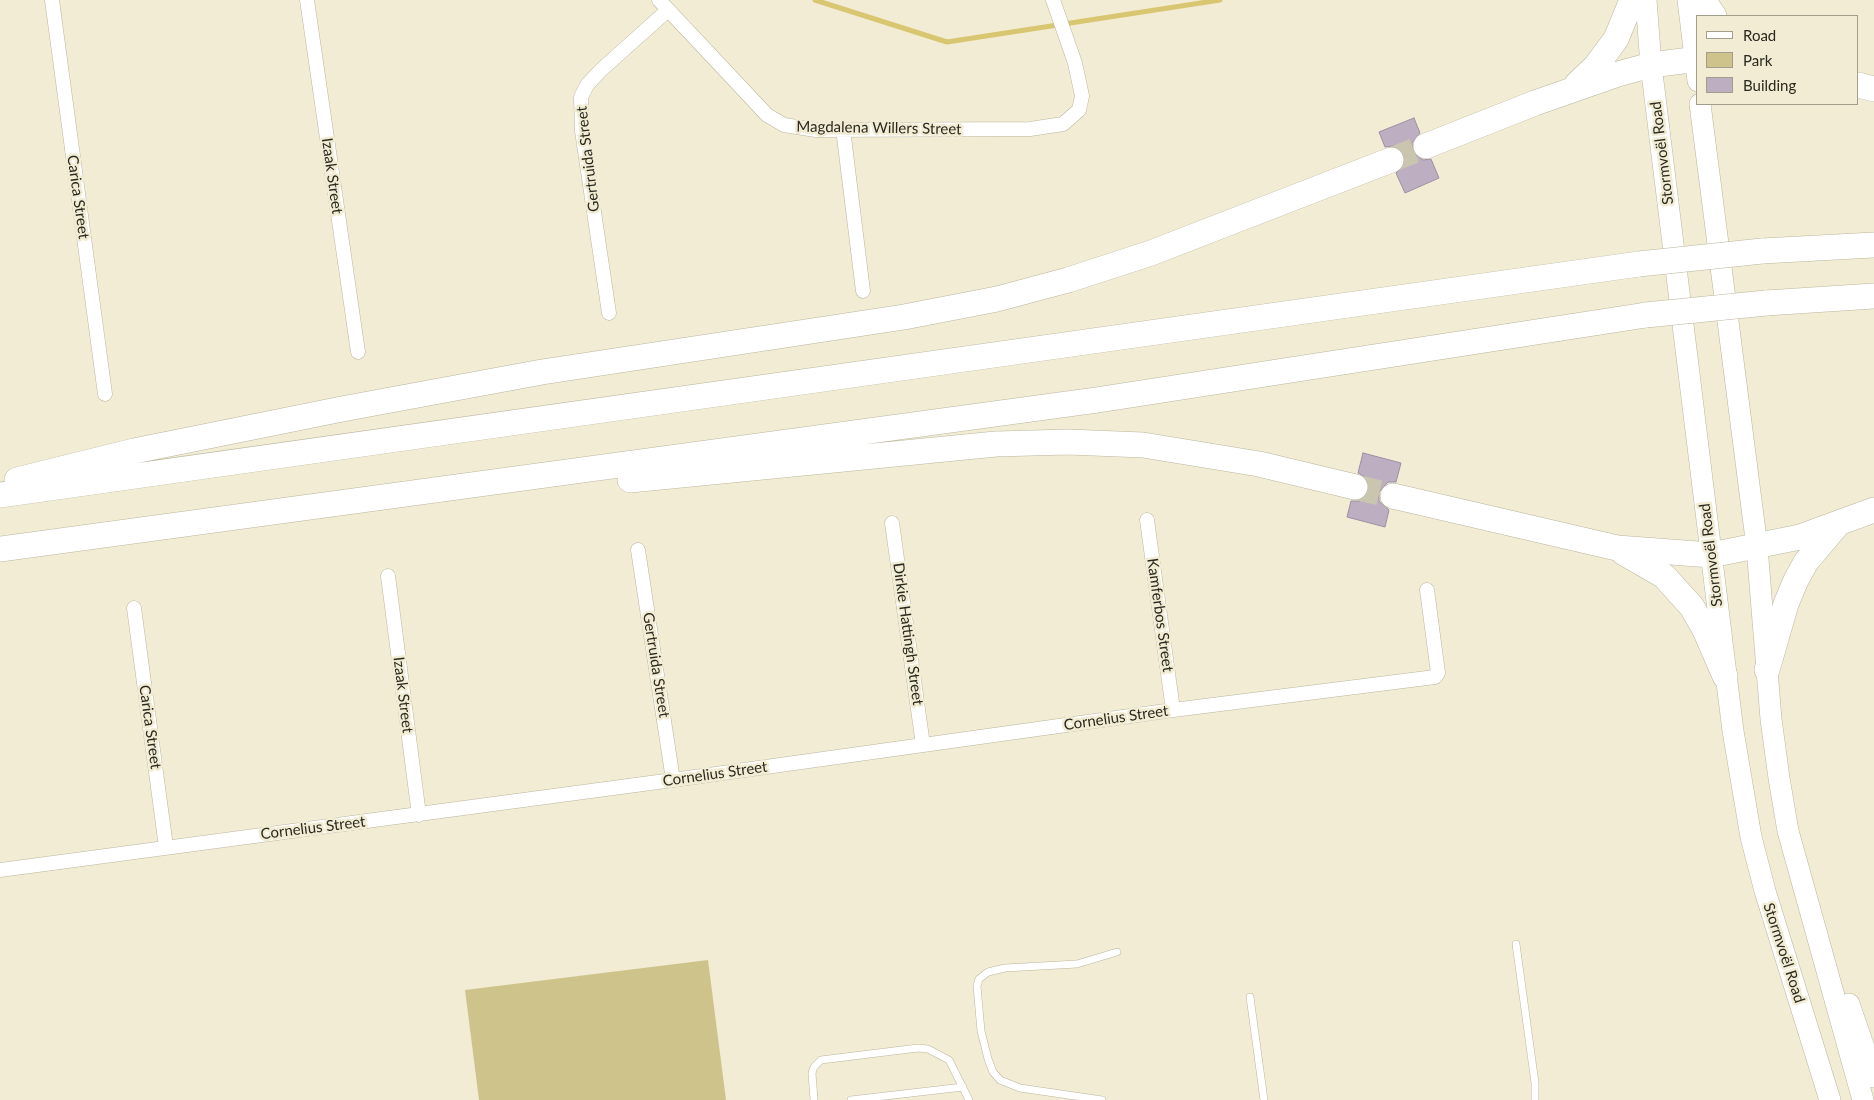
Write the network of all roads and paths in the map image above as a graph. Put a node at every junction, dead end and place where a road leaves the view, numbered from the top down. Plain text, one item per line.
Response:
1 (52, 0) edge
2 (307, 0) edge
3 (1053, 0) edge
4 (1632, 0) edge
5 (1646, 0) edge
6 (1688, 0) edge
7 (1703, 0) edge
8 (663, 5) edge
9 (1713, 15) edge
10 (1696, 59) edge
11 (1652, 65) junction
12 (1696, 66) edge
13 (1859, 85) edge
14 (1874, 89) edge
15 (1569, 91) junction
16 (1700, 105) edge
17 (842, 129) junction
18 (1426, 146) tunnel mouth
19 (1391, 160) tunnel mouth
20 (1874, 244) edge
21 (863, 291) dead end
22 (1874, 296) edge
23 (609, 313) dead end
24 (358, 352) dead end
25 (105, 394) dead end
26 (0, 485) edge
27 (1354, 487) tunnel mouth
28 (0, 495) edge
29 (1393, 496) tunnel mouth
30 (1874, 510) edge
31 (1147, 520) dead end
32 (892, 522) dead end
33 (192, 523) junction
34 (1838, 524) junction
35 (1757, 547) junction
36 (1617, 548) junction
37 (0, 549) edge
38 (638, 550) dead end
39 (1711, 555) junction
40 (388, 576) dead end
41 (1427, 590) dead end
42 (134, 608) dead end
43 (1767, 670) junction
44 (1725, 676) junction
45 (1173, 710) junction
46 (923, 745) junction
47 (673, 780) junction
48 (419, 814) junction
49 (166, 847) junction
50 (0, 870) edge
51 (1819, 938) junction
52 (1516, 944) dead end
53 (1117, 952) dead end
54 (1250, 997) dead end
55 (1874, 1077) edge
56 (963, 1088) junction
57 (814, 1100) edge
58 (851, 1100) edge
59 (970, 1100) edge
60 (1102, 1100) edge
61 (1264, 1100) edge
62 (1535, 1100) edge
63 (1830, 1100) edge
64 (1863, 1100) edge

1 - 25 street, Carica Street
2 - 24 street, Izaak Street
3 - 17 street, Magdalena Willers Street
4 - 15 highway
5 - 11 main road, Stormvoël Road
6 - 10 main road
7 - 9 highway
8 - 17 street, Magdalena Willers Street
8 - 23 street, Gertruida Street
11 - 12 highway
11 - 15 highway
11 - 39 main road, Stormvoël Road
13 - 14 highway
15 - 18 highway
16 - 35 main road
17 - 21 street
19 - 26 highway
20 - 28 highway, bridge
22 - 33 highway, bridge
27 - 33 highway
29 - 36 highway
30 - 34 highway
31 - 45 street, Kamferbos Street
32 - 46 street, Dirkie Hattingh Street
33 - 37 highway
34 - 35 highway
34 - 43 highway
35 - 39 highway
35 - 43 main road
36 - 39 highway
36 - 44 highway
38 - 47 street, Gertruida Street
39 - 44 main road, Stormvoël Road
40 - 48 street, Izaak Street
41 - 45 street, Cornelius Street
42 - 49 street, Carica Street
43 - 51 main road
44 - 63 main road, Stormvoël Road
45 - 46 street, Cornelius Street
46 - 47 street, Cornelius Street
47 - 48 street, Cornelius Street
48 - 49 street, Cornelius Street
49 - 50 street, Cornelius Street
51 - 55 main road
51 - 64 main road
52 - 62 lane
53 - 60 lane
54 - 61 lane
56 - 57 lane
56 - 58 lane
56 - 59 lane

